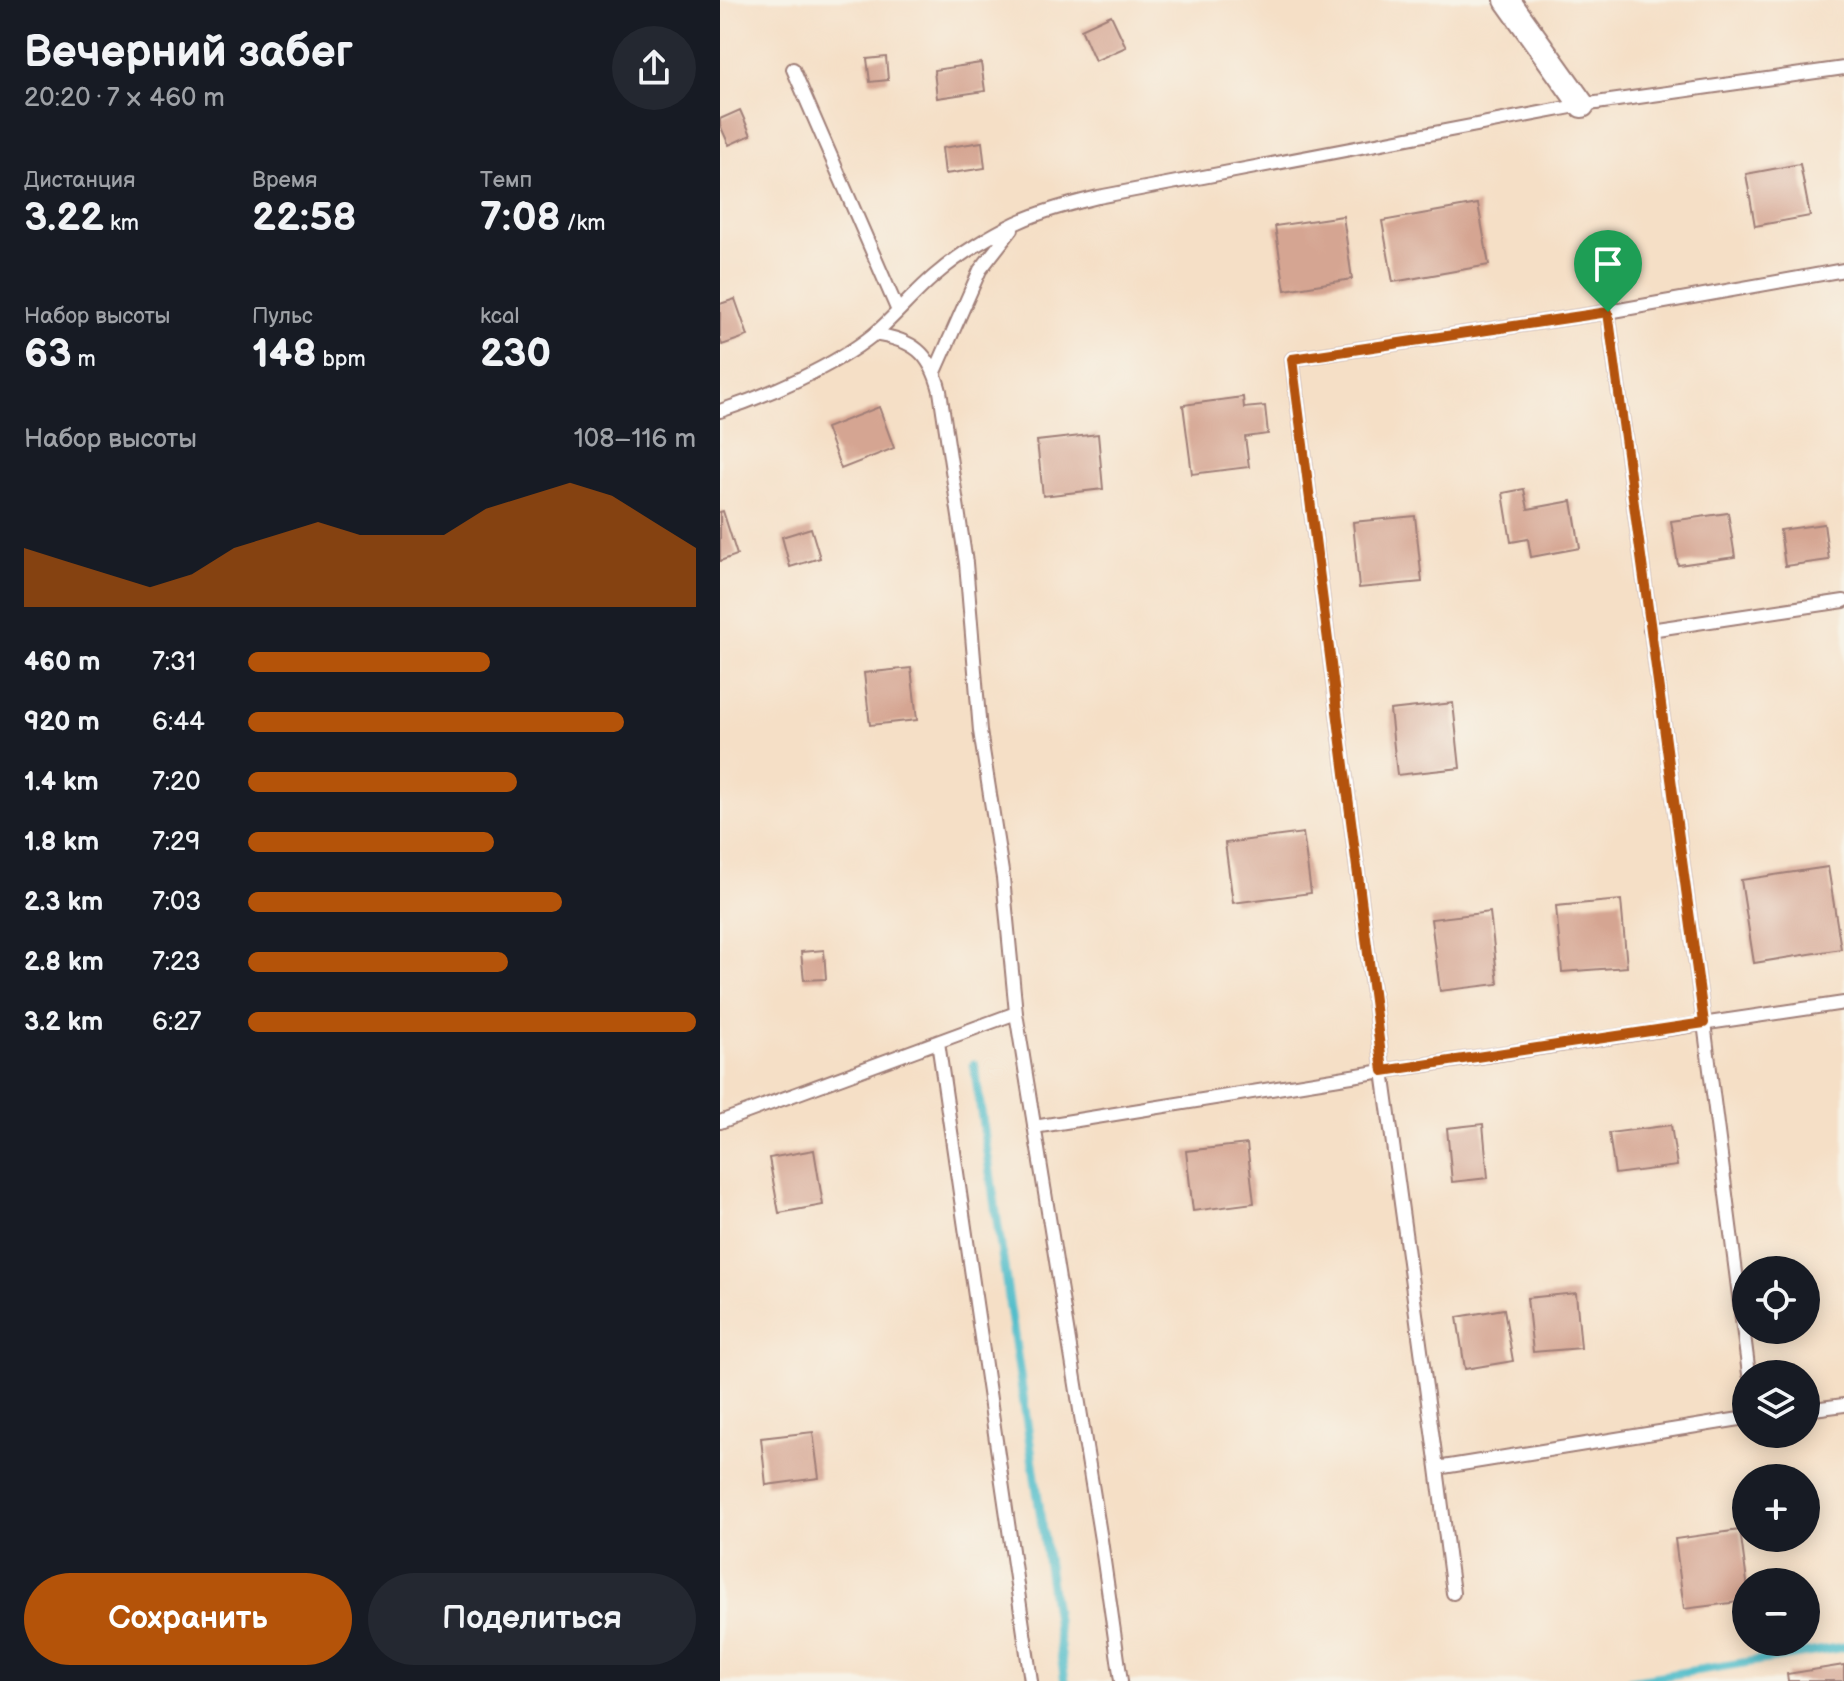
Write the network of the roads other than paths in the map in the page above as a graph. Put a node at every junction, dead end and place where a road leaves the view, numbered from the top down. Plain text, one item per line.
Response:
1 (1507, 0) edge
2 (1844, 68) edge
3 (793, 69) dead end
4 (1582, 105) junction
5 (1016, 223) junction
6 (1844, 270) edge
7 (898, 311) junction
8 (1608, 312) junction
9 (874, 334) junction
10 (935, 372) junction
11 (720, 411) edge
12 (1844, 601) edge
13 (1650, 630) junction
14 (1844, 1003) edge
15 (1016, 1013) junction
16 (1704, 1023) junction
17 (938, 1042) junction
18 (1383, 1071) junction
19 (720, 1122) edge
20 (1034, 1127) junction
21 (1747, 1360) edge
22 (1844, 1405) edge
23 (1820, 1408) edge
24 (1732, 1420) edge
25 (1437, 1468) junction
26 (1453, 1593) dead end
27 (1031, 1681) edge
28 (1121, 1681) edge

1 - 4 street
2 - 4 lane
3 - 7 lane
4 - 5 lane
5 - 7 lane
5 - 10 lane
6 - 8 lane
7 - 9 lane
8 - 13 lane
8 - 18 lane
9 - 10 lane
9 - 11 lane
10 - 15 lane
12 - 13 lane
13 - 16 lane
14 - 16 lane
15 - 17 lane
15 - 20 lane
16 - 18 lane
16 - 21 lane
17 - 19 lane
17 - 27 lane
18 - 20 lane
18 - 25 lane
20 - 28 lane
22 - 23 lane
24 - 25 lane
25 - 26 lane

